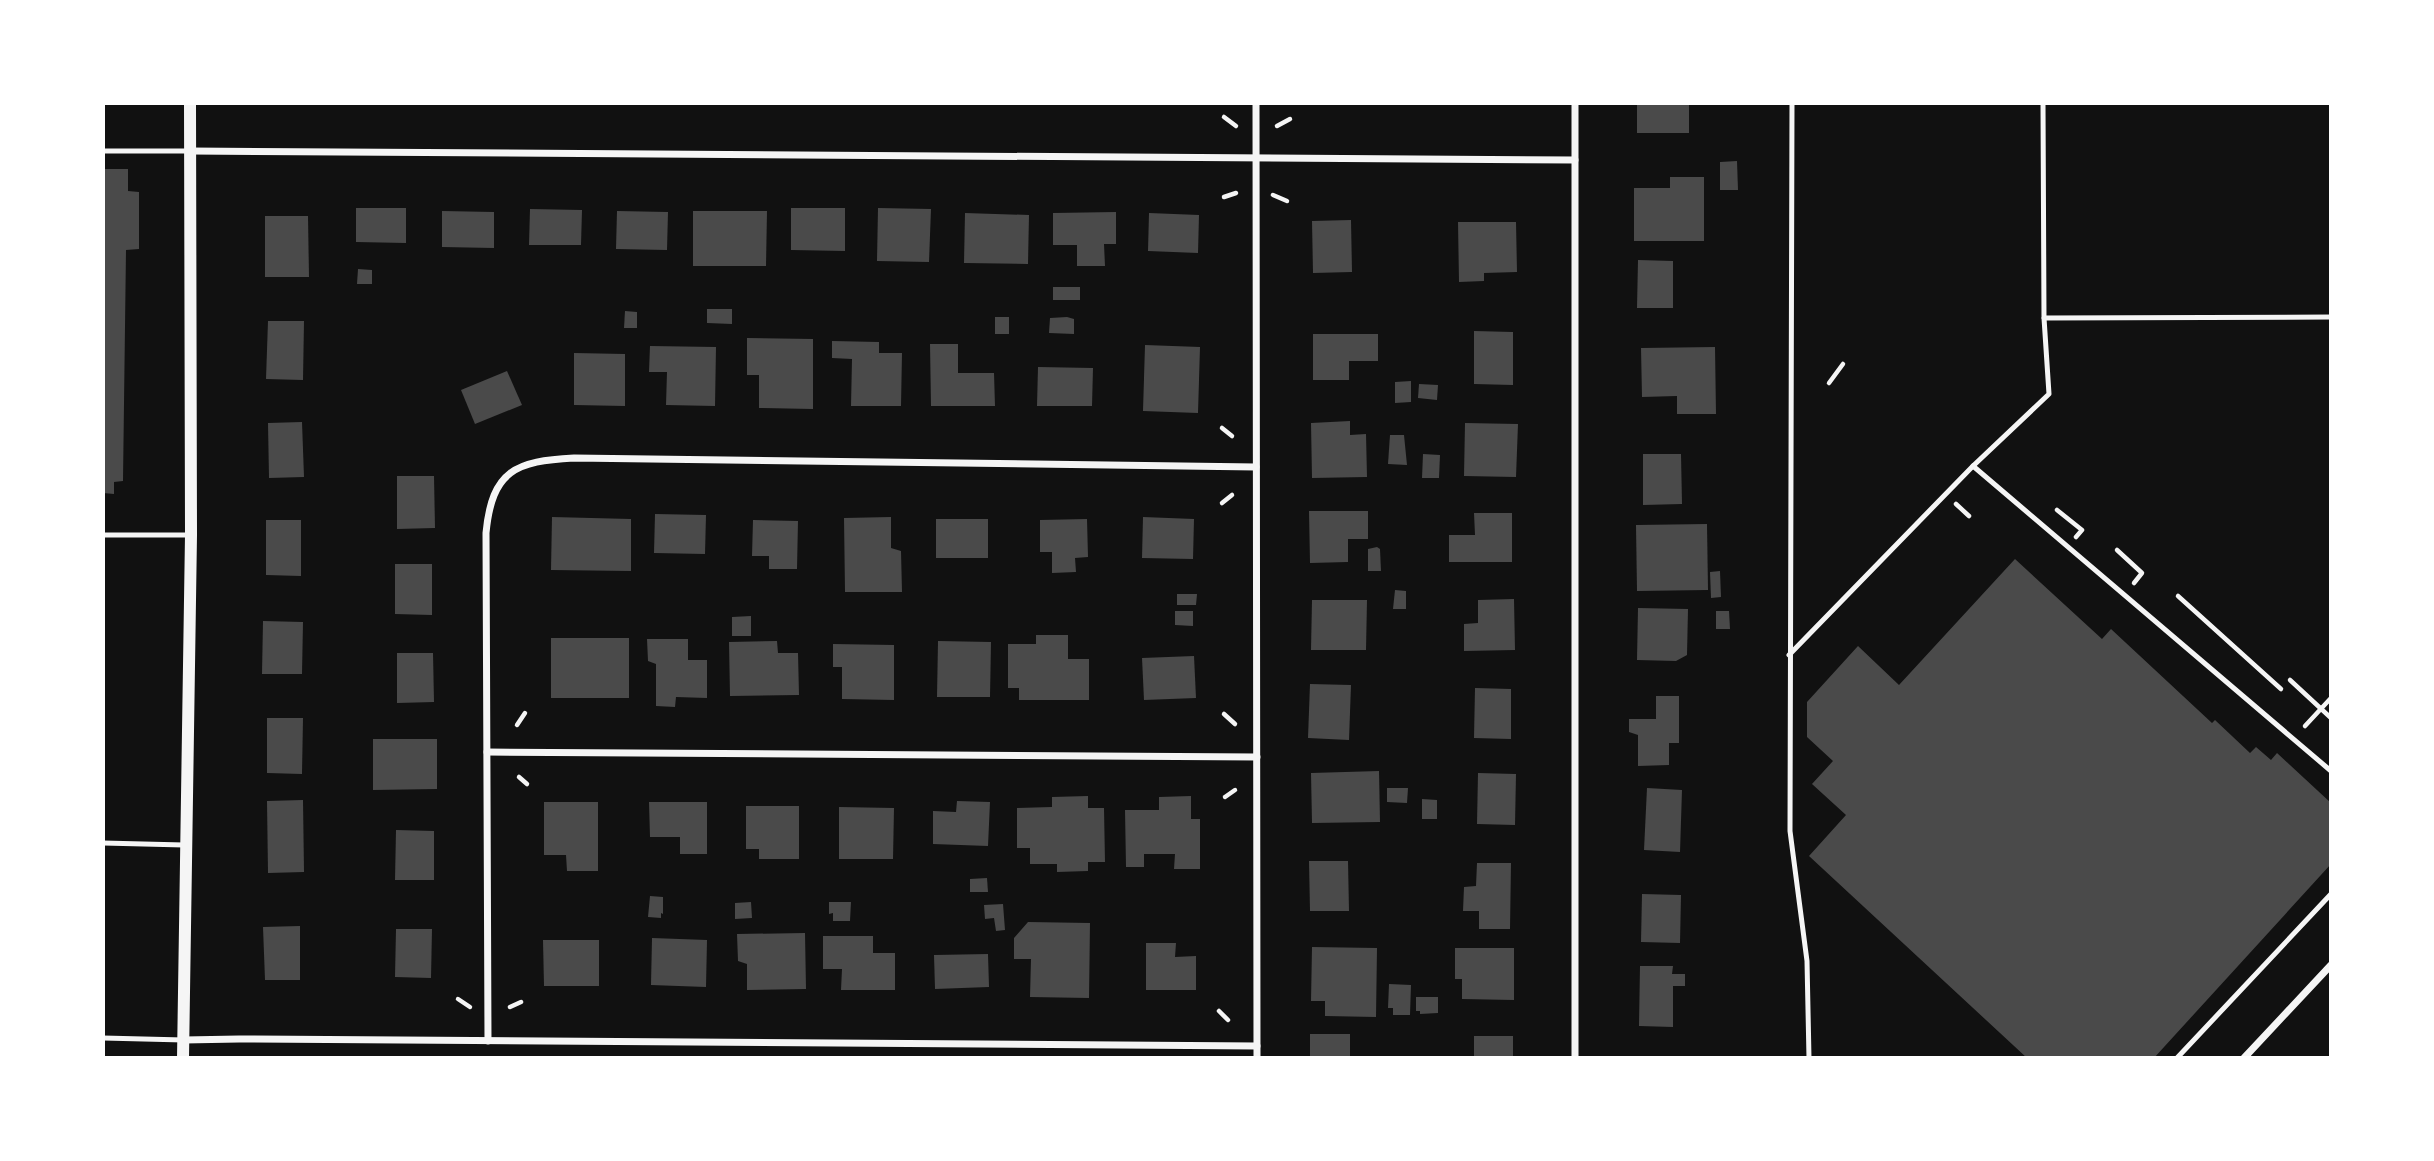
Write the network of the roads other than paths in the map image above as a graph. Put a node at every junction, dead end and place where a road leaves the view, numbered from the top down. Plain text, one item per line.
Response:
1 (190, 103) edge
2 (1256, 103) edge
3 (1575, 103) edge
4 (1792, 103) edge
5 (2043, 103) edge
6 (103, 151) edge
7 (190, 151) junction
8 (1256, 158) junction
9 (1575, 160) junction
10 (2331, 317) edge
11 (2044, 318) junction
12 (1973, 466) junction
13 (1256, 467) junction
14 (103, 535) edge
15 (191, 536) junction
16 (1789, 655) junction
17 (487, 752) junction
18 (1258, 757) junction
19 (2331, 771) edge
20 (103, 843) edge
21 (188, 845) junction
22 (2331, 894) edge
23 (2331, 965) edge
24 (103, 1038) edge
25 (184, 1040) junction
26 (488, 1041) junction
27 (1257, 1046) junction
28 (183, 1058) edge
29 (1257, 1058) edge
30 (1575, 1058) edge
31 (1809, 1058) edge
32 (2177, 1058) edge
33 (2244, 1058) edge

1 - 7 street
2 - 8 street
3 - 9 street
4 - 16 lane
5 - 11 lane
6 - 7 lane
7 - 8 street
7 - 15 street
8 - 9 street
8 - 13 street
9 - 30 street
10 - 11 lane
11 - 12 lane
12 - 16 lane
12 - 19 lane
13 - 17 street
13 - 18 street
14 - 15 lane
15 - 21 street
16 - 31 lane
17 - 18 street
17 - 26 street
18 - 27 street
20 - 21 lane
21 - 25 street
22 - 32 lane
23 - 33 street
24 - 25 lane
25 - 26 street
25 - 28 street
26 - 27 street
27 - 29 street

